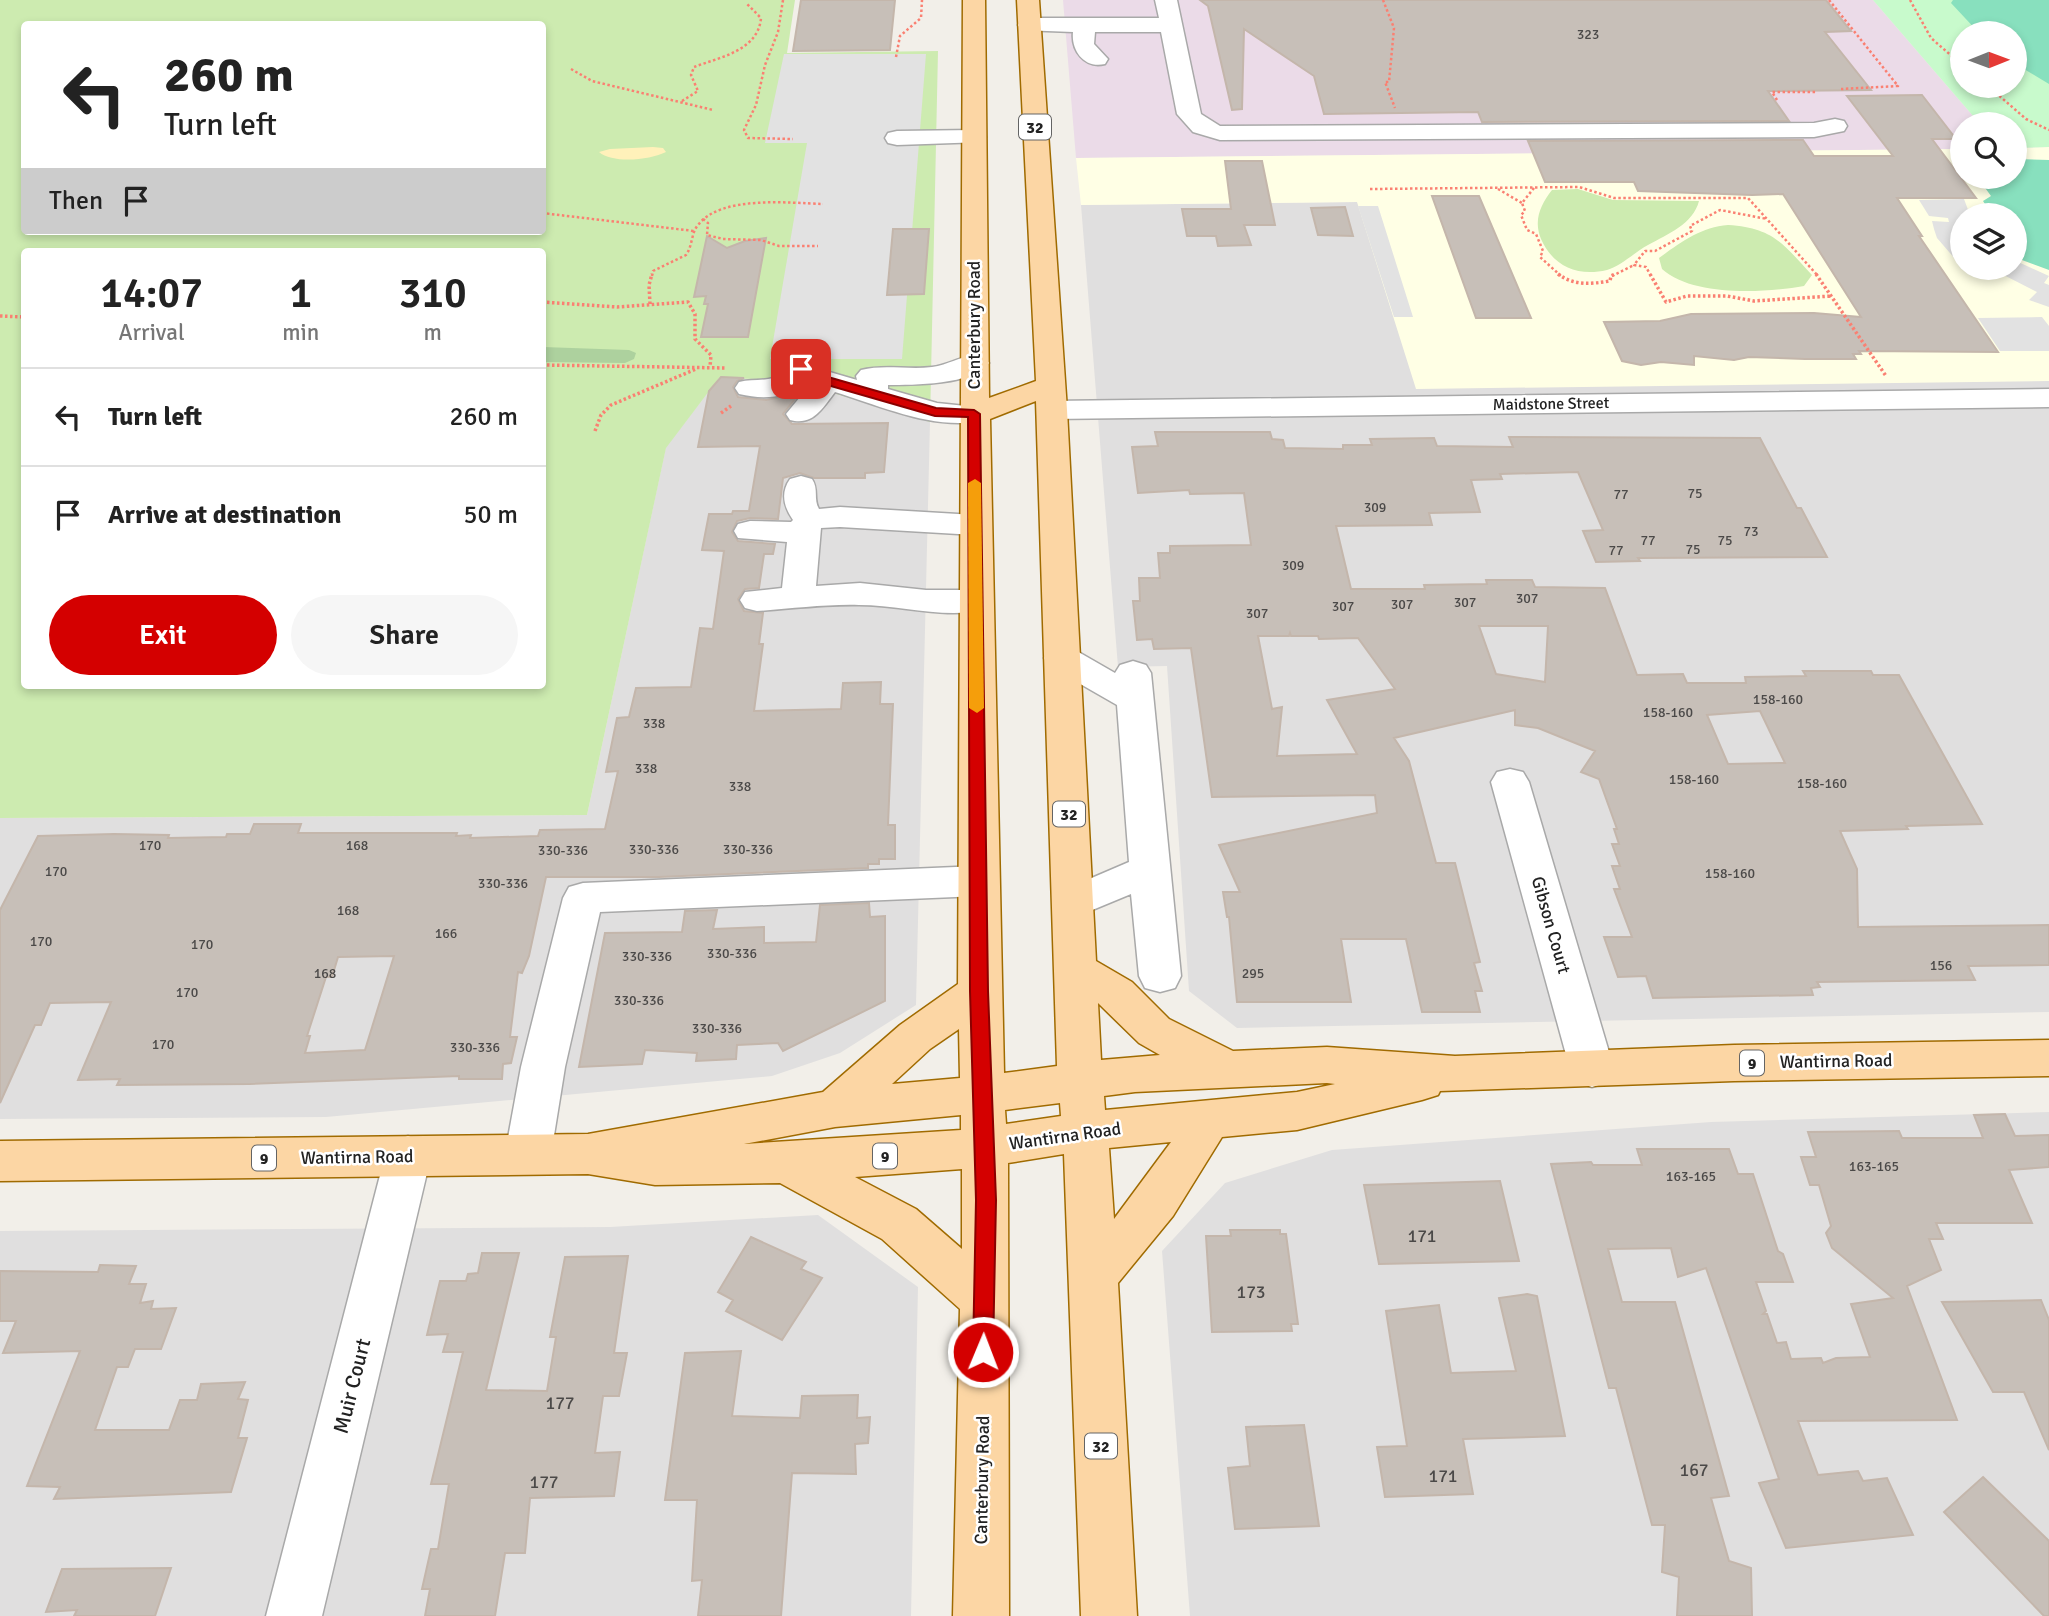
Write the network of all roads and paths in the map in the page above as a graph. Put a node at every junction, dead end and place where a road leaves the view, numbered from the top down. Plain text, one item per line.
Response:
1 (783, 0) edge
2 (922, 0) edge
3 (1166, 0) edge
4 (1383, 0) edge
5 (1829, 0) edge
6 (1910, 0) edge
7 (746, 3) dead end
8 (973, 5) edge
9 (1028, 11) edge
10 (1170, 24) junction
11 (1084, 25) junction
12 (1950, 55) edge
13 (896, 57) dead end
14 (1097, 59) dead end
15 (570, 69) dead end
16 (1389, 82) dead end
17 (1841, 89) dead end
18 (1816, 92) dead end
19 (2002, 98) edge
20 (1777, 100) dead end
21 (682, 101) junction
22 (713, 110) dead end
23 (1835, 125) dead end
24 (2049, 130) edge
25 (974, 137) junction
26 (897, 138) dead end
27 (793, 139) dead end
28 (1497, 188) junction
29 (1535, 188) junction
30 (1370, 189) dead end
31 (1722, 198) junction
32 (1522, 203) junction
33 (823, 204) dead end
34 (1720, 210) junction
35 (546, 214) edge
36 (703, 219) junction
37 (1767, 219) junction
38 (694, 231) junction
39 (818, 246) dead end
40 (1633, 265) junction
41 (1833, 296) junction
42 (546, 302) edge
43 (650, 304) junction
44 (0, 316) edge
45 (21, 317) edge
46 (974, 363) junction
47 (546, 365) edge
48 (700, 367) junction
49 (710, 367) junction
50 (726, 368) dead end
51 (1892, 385) dead end
52 (750, 388) dead end
53 (880, 396) junction
54 (1051, 398) junction
55 (2049, 398) edge
56 (974, 414) junction
57 (594, 431) dead end
58 (801, 486) dead end
59 (809, 524) junction
60 (975, 525) junction
61 (750, 531) dead end
62 (798, 598) junction
63 (976, 609) junction
64 (1062, 658) junction
65 (1510, 782) dead end
66 (1149, 870) junction
67 (979, 881) junction
68 (1073, 903) junction
69 (1076, 970) junction
70 (1160, 975) dead end
71 (979, 991) junction
72 (2049, 1058) edge
73 (1227, 1069) junction
74 (1592, 1069) junction
75 (1455, 1074) junction
76 (1080, 1082) junction
77 (981, 1095) junction
78 (835, 1108) junction
79 (1209, 1119) junction
80 (1086, 1131) junction
81 (985, 1147) junction
82 (528, 1154) junction
83 (588, 1154) junction
84 (408, 1156) junction
85 (0, 1161) edge
86 (785, 1163) junction
87 (1094, 1275) junction
88 (984, 1299) junction
89 (294, 1616) edge
90 (981, 1616) edge
91 (1109, 1616) edge

1 - 27 path
2 - 13 path
3 - 10 street
4 - 16 path
5 - 17 path
6 - 12 path
7 - 21 path
8 - 9 main road
8 - 25 main road, Canterbury Road
9 - 11 street
9 - 54 main road, 32
10 - 11 street
10 - 23 street
11 - 14 street
15 - 21 path
18 - 20 path
19 - 24 path
21 - 22 path
25 - 26 street
25 - 46 main road, Canterbury Road
28 - 29 path
28 - 30 path
28 - 32 path
29 - 31 path
29 - 32 path
31 - 34 path
31 - 37 path
32 - 40 path
33 - 36 path
34 - 37 path
34 - 40 path
35 - 38 path
36 - 38 path
36 - 39 path
37 - 41 path
38 - 43 path
40 - 41 path
41 - 51 path
42 - 43 path
43 - 49 path
44 - 45 path
46 - 53 street
46 - 56 main road, Canterbury Road
47 - 48 path
48 - 49 path
48 - 57 path
49 - 50 path
52 - 53 street
53 - 56 street
54 - 55 street, Maidstone Street
54 - 56 main road
54 - 64 main road, 32
56 - 60 main road, Canterbury Road
58 - 59 street
59 - 60 street
59 - 61 street
59 - 62 street
60 - 63 main road, Canterbury Road
62 - 63 street
62 - 63 street
63 - 67 main road, Canterbury Road
64 - 66 street
64 - 68 main road, 32
65 - 74 street, Gibson Court
66 - 68 street
66 - 70 street
67 - 71 main road, Canterbury Road
67 - 82 street
68 - 69 main road, 32
69 - 73 main road
69 - 76 main road, 32
71 - 77 main road, Canterbury Road
71 - 78 main road
72 - 74 main road, Wantirna Road / 9
73 - 75 main road, Wantirna Road / 9
73 - 76 main road, Wantirna Road / 9
74 - 75 main road, Wantirna Road / 9
75 - 79 main road, Wantirna Road / 9
76 - 77 main road, Wantirna Road / 9
76 - 80 main road, 32
77 - 78 main road, Wantirna Road / 9
77 - 81 main road, Canterbury Road
78 - 83 main road, Wantirna Road / 9
79 - 80 main road, Wantirna Road / 9
79 - 87 main road
80 - 81 main road, Wantirna Road / 9
80 - 87 main road, 32
81 - 86 main road, Wantirna Road / 9
81 - 88 main road, Canterbury Road
82 - 83 main road, Wantirna Road / 9
82 - 84 main road, Wantirna Road / 9
83 - 86 main road, Wantirna Road / 9
84 - 85 main road, Wantirna Road / 9
84 - 89 street, Muir Court
86 - 88 main road
87 - 91 main road, 32
88 - 90 main road, Canterbury Road

